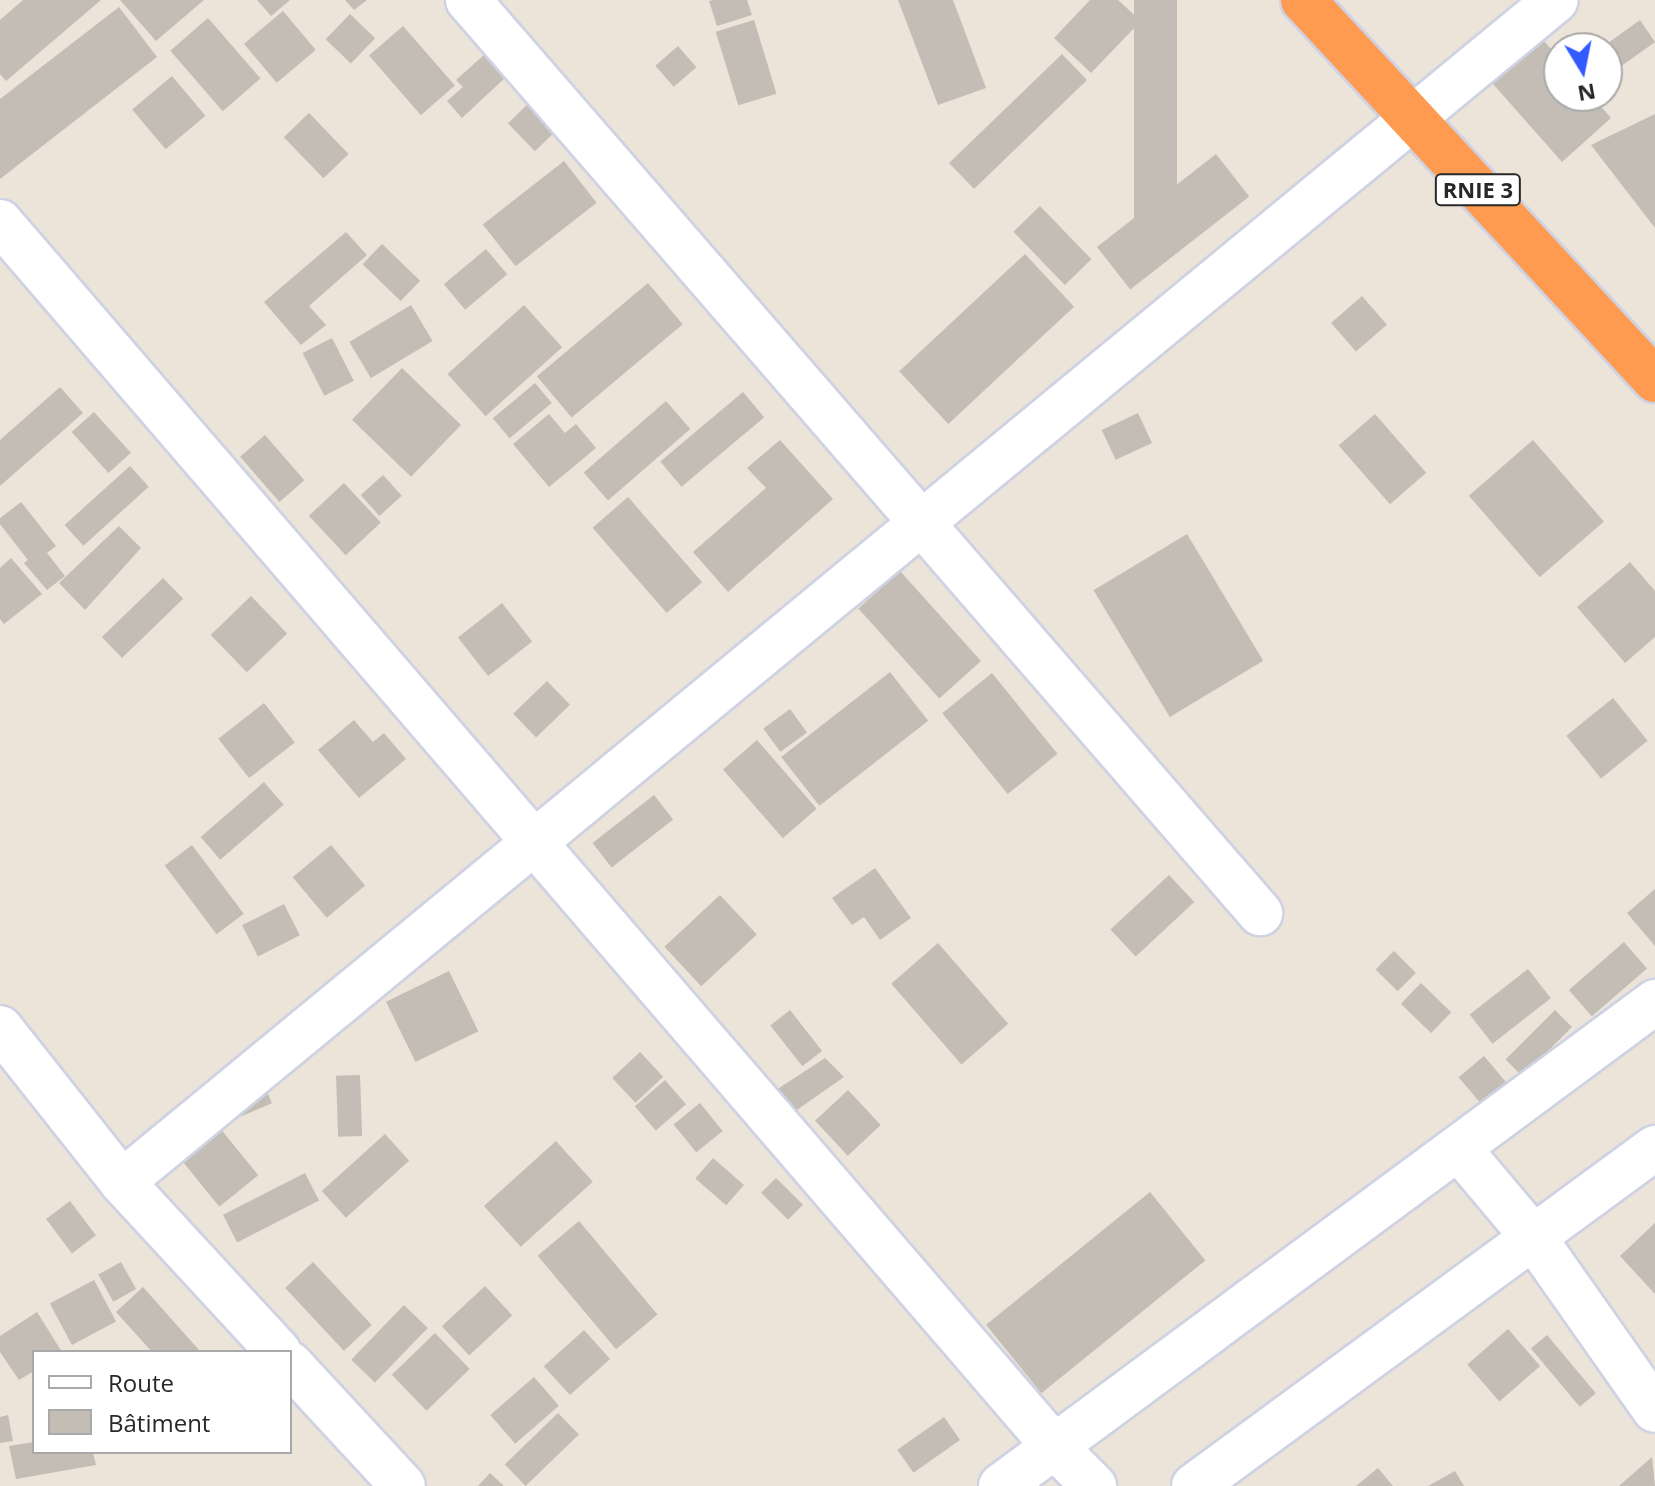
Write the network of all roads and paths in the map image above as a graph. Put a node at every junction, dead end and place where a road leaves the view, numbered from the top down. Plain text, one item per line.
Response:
1 (468, 0) edge
2 (1303, 0) edge
3 (1556, 0) edge
4 (1412, 119) junction
5 (0, 222) edge
6 (1655, 380) edge
7 (923, 521) junction
8 (535, 843) junction
9 (1260, 913) dead end
10 (1655, 1002) edge
11 (0, 1028) edge
12 (1655, 1148) edge
13 (1459, 1149) junction
14 (122, 1182) junction
15 (1534, 1238) junction
16 (277, 1350) edge
17 (292, 1366) edge
18 (1655, 1410) edge
19 (1054, 1446) junction
20 (403, 1486) edge
21 (1001, 1486) edge
22 (1094, 1486) edge
23 (1194, 1486) edge

1 - 7 street
2 - 4 highway, RNIE 3
3 - 4 street
4 - 6 highway, RNIE 3
4 - 7 street
5 - 8 street
7 - 8 street
7 - 9 street
8 - 14 street
8 - 19 street
10 - 13 street
11 - 14 street
12 - 15 street
13 - 15 street
13 - 19 street
14 - 16 street
15 - 18 street
15 - 23 street
17 - 20 street
19 - 21 street
19 - 22 street

